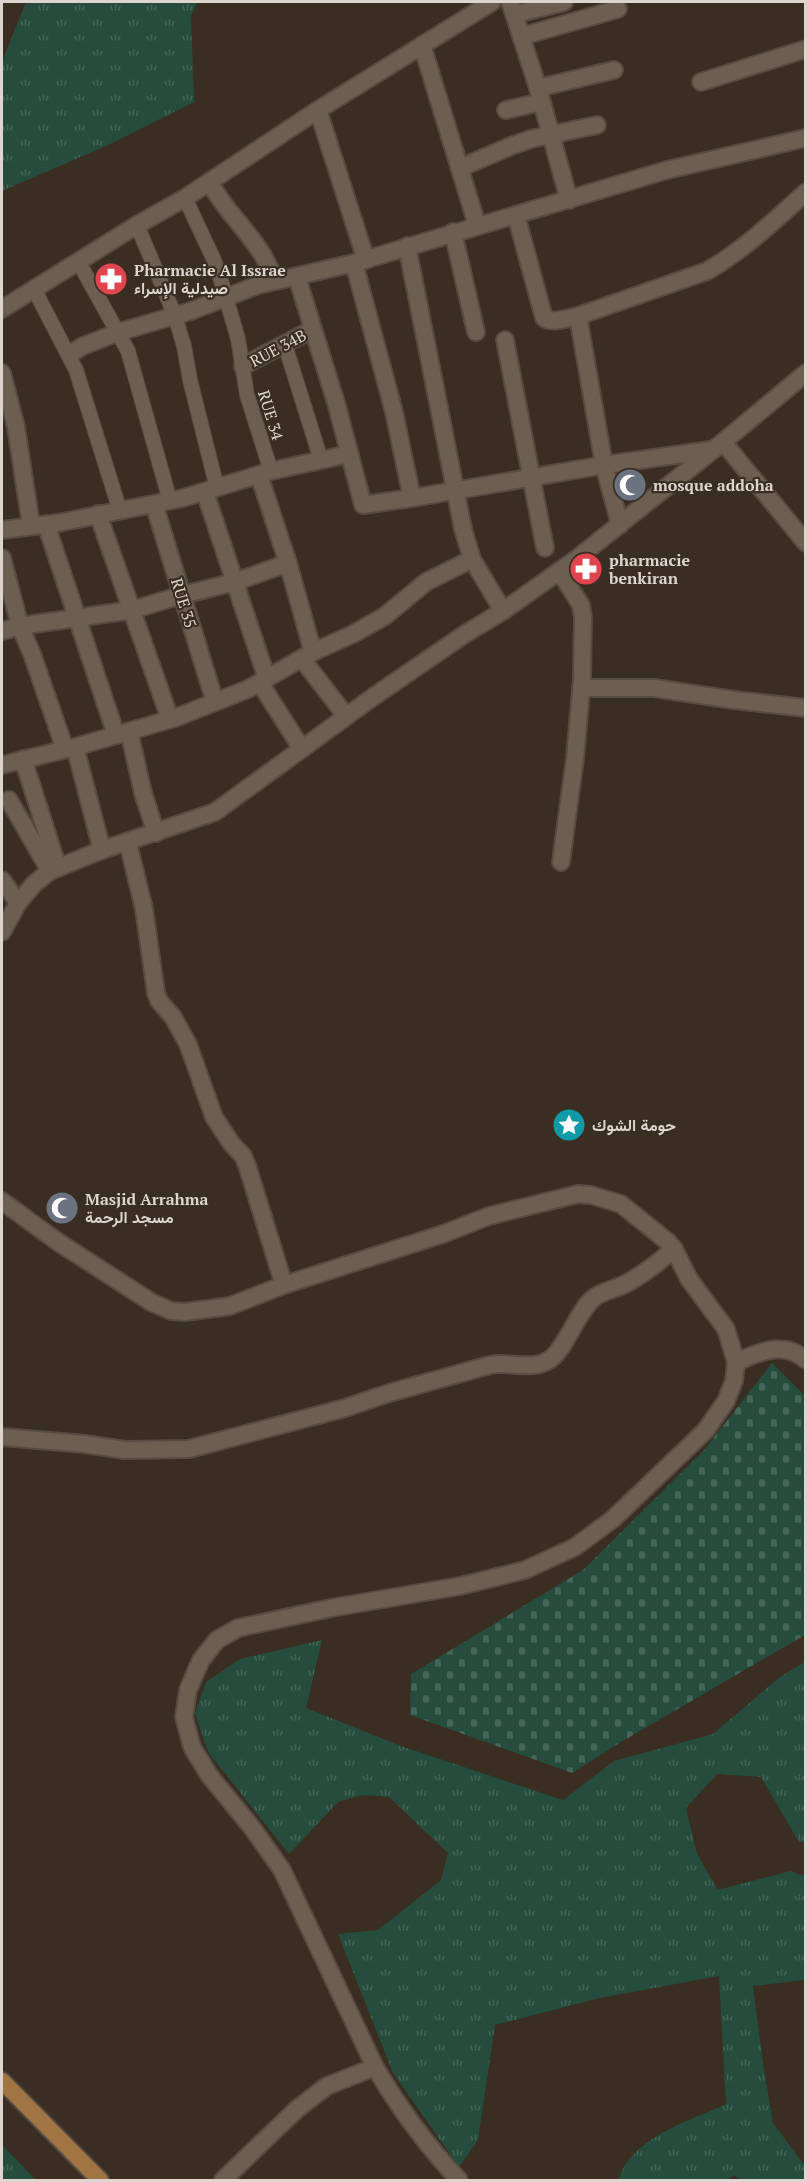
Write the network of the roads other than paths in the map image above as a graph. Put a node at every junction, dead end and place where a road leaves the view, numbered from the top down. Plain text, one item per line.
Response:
1 (491, 2) edge
2 (564, 2) edge
3 (513, 8) edge
4 (618, 9) dead end
5 (523, 36) junction
6 (422, 45) junction
7 (806, 49) edge
8 (614, 70) dead end
9 (701, 82) dead end
10 (540, 95) junction
11 (318, 110) junction
12 (506, 110) dead end
13 (597, 125) dead end
14 (551, 135) junction
15 (806, 138) edge
16 (460, 168) junction
17 (209, 182) junction
18 (806, 192) edge
19 (184, 198) junction
20 (569, 200) junction
21 (516, 215) junction
22 (137, 225) junction
23 (477, 225) junction
24 (453, 232) junction
25 (407, 246) junction
26 (78, 261) junction
27 (360, 261) junction
28 (297, 277) junction
29 (275, 281) junction
30 (34, 289) junction
31 (226, 297) junction
32 (2, 309) edge
33 (175, 316) junction
34 (578, 316) junction
35 (313, 329) junction
36 (119, 332) junction
37 (476, 332) dead end
38 (505, 340) dead end
39 (285, 345) junction
40 (70, 354) junction
41 (243, 366) junction
42 (2, 373) edge
43 (806, 373) edge
44 (718, 446) junction
45 (349, 454) junction
46 (321, 460) junction
47 (604, 465) junction
48 (265, 473) junction
49 (531, 477) junction
50 (211, 490) junction
51 (455, 490) junction
52 (412, 498) junction
53 (162, 502) junction
54 (120, 512) junction
55 (98, 514) junction
56 (38, 525) junction
57 (620, 525) junction
58 (2, 530) edge
59 (806, 543) edge
60 (545, 548) dead end
61 (2, 558) edge
62 (472, 559) junction
63 (288, 563) junction
64 (559, 571) junction
65 (235, 582) junction
66 (182, 595) junction
67 (132, 610) junction
68 (503, 611) junction
69 (77, 618) junction
70 (20, 626) junction
71 (2, 631) edge
72 (308, 655) junction
73 (263, 681) junction
74 (581, 688) junction
75 (215, 702) junction
76 (806, 708) edge
77 (346, 717) junction
78 (170, 719) junction
79 (123, 733) junction
80 (70, 748) junction
81 (302, 749) junction
82 (3, 758) edge
83 (23, 759) junction
84 (9, 800) dead end
85 (156, 833) junction
86 (128, 843) junction
87 (102, 850) junction
88 (561, 862) dead end
89 (54, 869) junction
90 (2, 880) edge
91 (18, 903) junction
92 (2, 932) edge
93 (2, 1201) edge
94 (674, 1249) junction
95 (284, 1285) junction
96 (806, 1360) edge
97 (735, 1362) junction
98 (2, 1437) edge
99 (375, 2067) junction
100 (2, 2081) edge
101 (100, 2181) edge
102 (223, 2181) edge
103 (459, 2181) edge

1 - 6 street
2 - 3 street
3 - 5 street
4 - 5 street
5 - 10 street
6 - 11 street
6 - 16 street
7 - 9 street
8 - 10 street
10 - 12 street
10 - 14 street
11 - 17 street
11 - 27 street
13 - 14 street
14 - 16 street
14 - 20 street
15 - 20 street
16 - 23 street
17 - 19 street
17 - 29 street
18 - 34 street
19 - 22 street
19 - 31 street, RUE 34
20 - 21 street
21 - 23 street
21 - 34 street
22 - 26 street
22 - 33 street
23 - 24 street
24 - 25 street
24 - 37 street
25 - 27 street
25 - 51 street
26 - 30 street
26 - 36 street
27 - 28 street
27 - 52 street
28 - 29 street
28 - 35 street
29 - 31 street
30 - 32 street
30 - 40 street
31 - 33 street
31 - 41 street, RUE 34
33 - 36 street
33 - 50 street
34 - 47 street
35 - 39 street, RUE 34B
35 - 45 street
36 - 40 street
36 - 53 street
38 - 49 street
39 - 41 street, RUE 34B
39 - 46 street
40 - 54 street
41 - 48 street, RUE 34
42 - 56 street
43 - 44 street
44 - 47 street
44 - 57 street
44 - 59 street
45 - 46 street
45 - 52 street
46 - 48 street
47 - 49 street
47 - 57 street
48 - 50 street
48 - 63 street
49 - 51 street
49 - 60 street
50 - 53 street
50 - 65 street
51 - 52 street
51 - 62 street
53 - 54 street
53 - 66 street, RUE 35
54 - 55 street
55 - 56 street
55 - 67 street
56 - 58 street
56 - 69 street
57 - 64 street
61 - 70 street
62 - 68 street
62 - 72 street
63 - 65 street
63 - 72 street
64 - 68 street
64 - 74 street
65 - 66 street
65 - 73 street
66 - 67 street
66 - 75 street, RUE 35
67 - 69 street
67 - 78 street
68 - 77 street
69 - 70 street
69 - 79 street
70 - 71 street
70 - 80 street
72 - 73 street
72 - 77 street
73 - 75 street
73 - 81 street
74 - 76 street
74 - 88 street
75 - 78 street
77 - 81 street
78 - 79 street
79 - 80 street
79 - 85 street
80 - 83 street
80 - 87 street
81 - 85 street
82 - 83 street
83 - 89 street
84 - 89 street
85 - 86 street
86 - 87 street
86 - 95 street
87 - 89 street
89 - 91 street
90 - 91 street
91 - 92 street
93 - 95 street
94 - 95 street
94 - 97 street
94 - 98 street
96 - 97 street
97 - 99 street
99 - 102 street
99 - 103 street
100 - 101 main road

